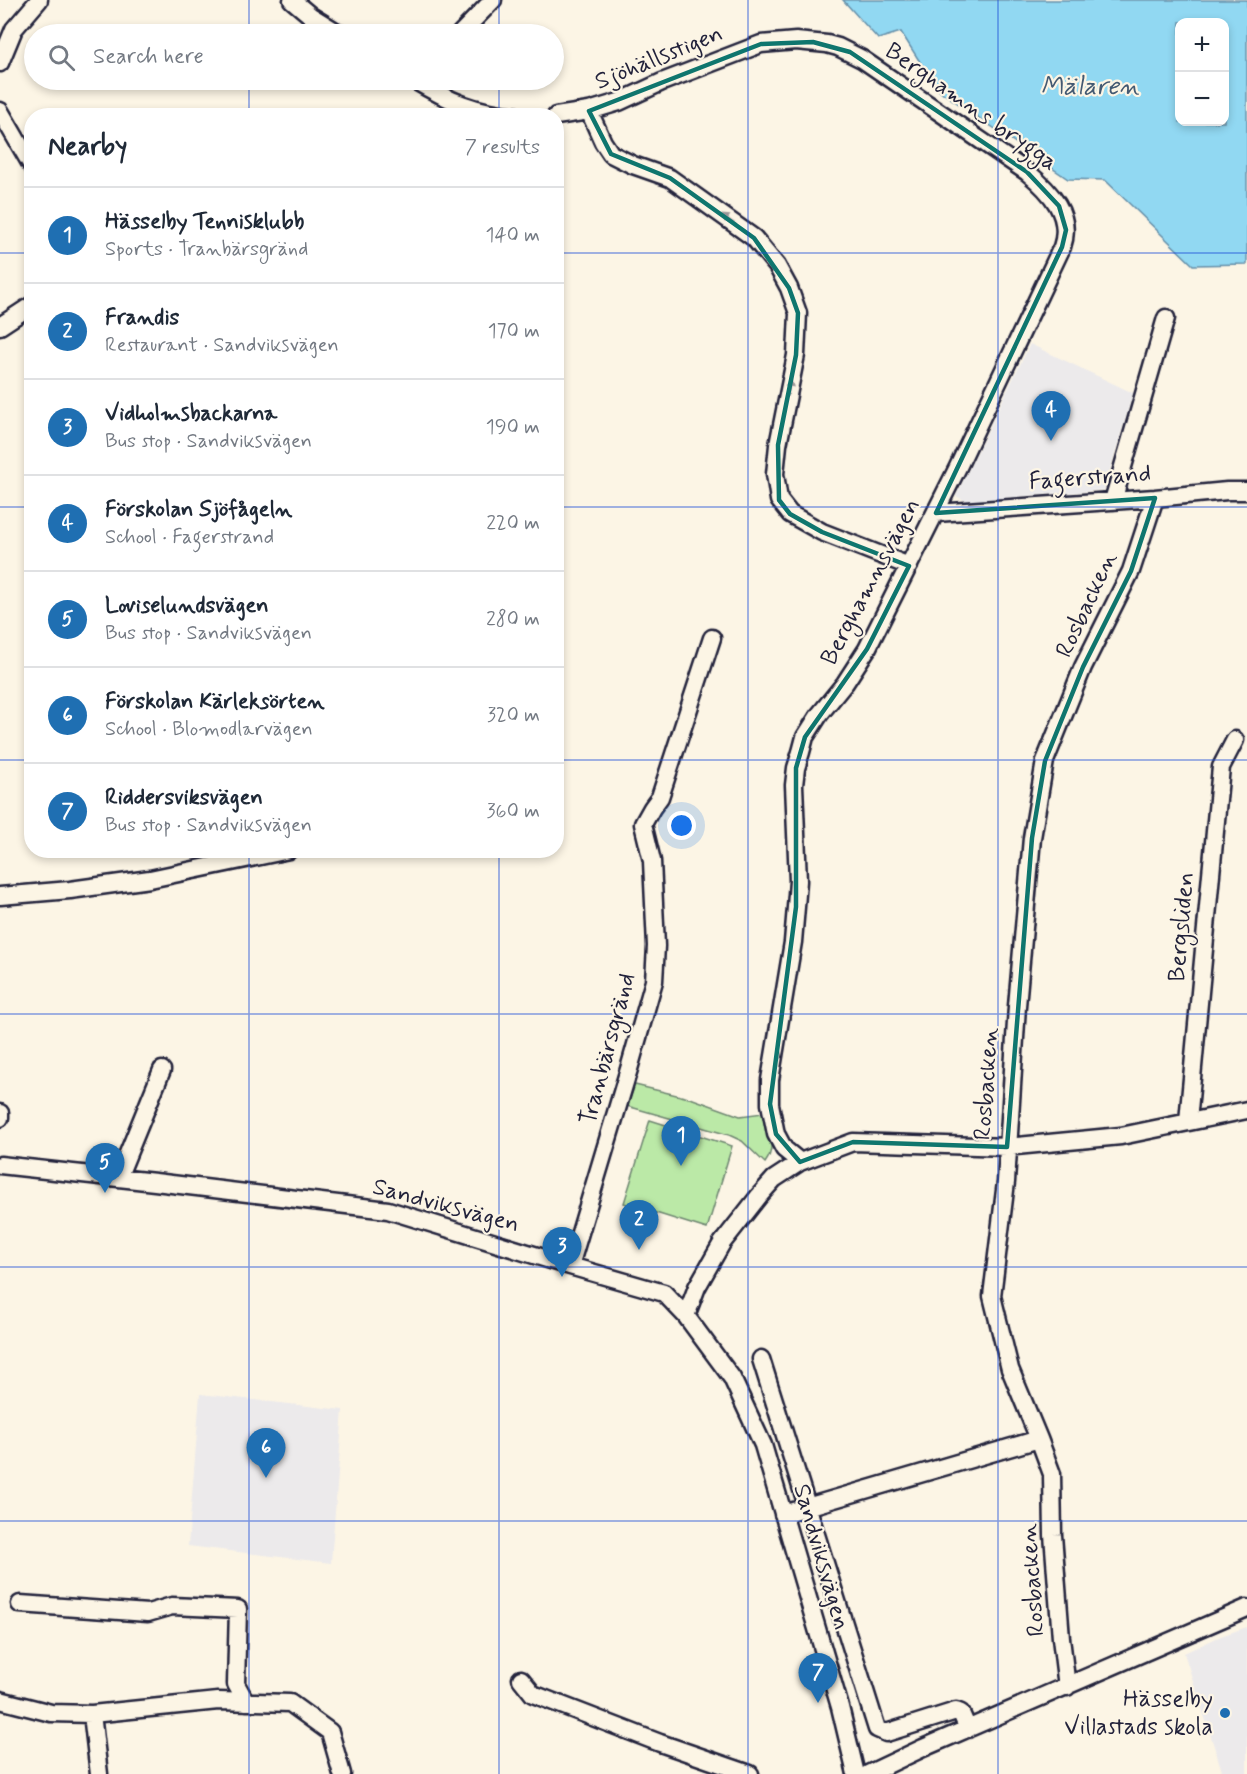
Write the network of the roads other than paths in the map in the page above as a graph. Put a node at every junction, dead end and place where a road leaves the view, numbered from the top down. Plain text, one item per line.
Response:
1 (39, 0) edge
2 (292, 0) edge
3 (493, 0) edge
4 (323, 24) edge
5 (470, 24) edge
6 (850, 52) joint
7 (0, 63) edge
8 (435, 90) edge
9 (470, 108) edge
10 (0, 111) edge
11 (589, 111) junction
12 (564, 115) edge
13 (24, 152) edge
14 (1059, 206) joint
15 (24, 310) edge
16 (1166, 318) dead end
17 (0, 326) edge
18 (1247, 491) edge
19 (1155, 498) junction
20 (1113, 501) junction
21 (936, 513) junction
22 (909, 566) junction
23 (712, 638) dead end
24 (1235, 740) dead end
25 (251, 858) edge
26 (0, 896) edge
27 (162, 1070) dead end
28 (1247, 1110) edge
29 (0, 1113) edge
30 (0, 1118) edge
31 (1188, 1121) junction
32 (1007, 1147) junction
33 (800, 1162) junction
34 (0, 1165) edge
35 (118, 1178) junction
36 (570, 1266) junction
37 (686, 1316) junction
38 (761, 1359) dead end
39 (1039, 1439) junction
40 (808, 1507) junction
41 (783, 1514) junction
42 (20, 1604) dead end
43 (1247, 1608) edge
44 (521, 1679) dead end
45 (1067, 1687) junction
46 (0, 1700) edge
47 (246, 1702) junction
48 (92, 1714) junction
49 (968, 1729) junction
50 (99, 1774) edge
51 (342, 1774) edge
52 (750, 1774) edge
53 (856, 1774) edge
54 (868, 1774) edge

1 - 7 street
2 - 4 street
3 - 5 street
6 - 11 street, Sjöhällsstigen
6 - 14 street, Berghamns brygga
8 - 9 street
10 - 13 street
11 - 12 street, Sjöhällsstigen
22 -> 11 street
14 - 21 street, Berghamnsvägen
15 - 17 street
16 - 20 street
18 - 19 street, Fagerstrand
19 - 20 street, Fagerstrand
19 - 32 street, Rosbacken
20 - 21 street, Fagerstrand
21 - 22 street, Berghamnsvägen
22 - 33 street, Berghamnsvägen
23 - 36 street, Tranbärsgränd
24 - 31 street, Bergsliden
25 - 26 street
27 - 35 street
28 - 31 street
29 - 30 street
31 - 32 street
32 - 33 street
32 - 39 street, Rosbacken
33 - 37 street
34 - 35 street, Sandviksvägen
35 - 36 street, Sandviksvägen
36 - 37 street, Sandviksvägen
37 - 41 street, Sandviksvägen
38 - 40 street
39 - 40 street
39 - 45 street, Rosbacken
40 - 41 street
40 - 49 street
41 - 53 street, Sandviksvägen
42 - 47 street
43 - 45 street
44 - 52 street
45 - 49 street
46 - 48 street
47 - 48 street
47 - 51 street
48 - 50 street
49 - 54 street

